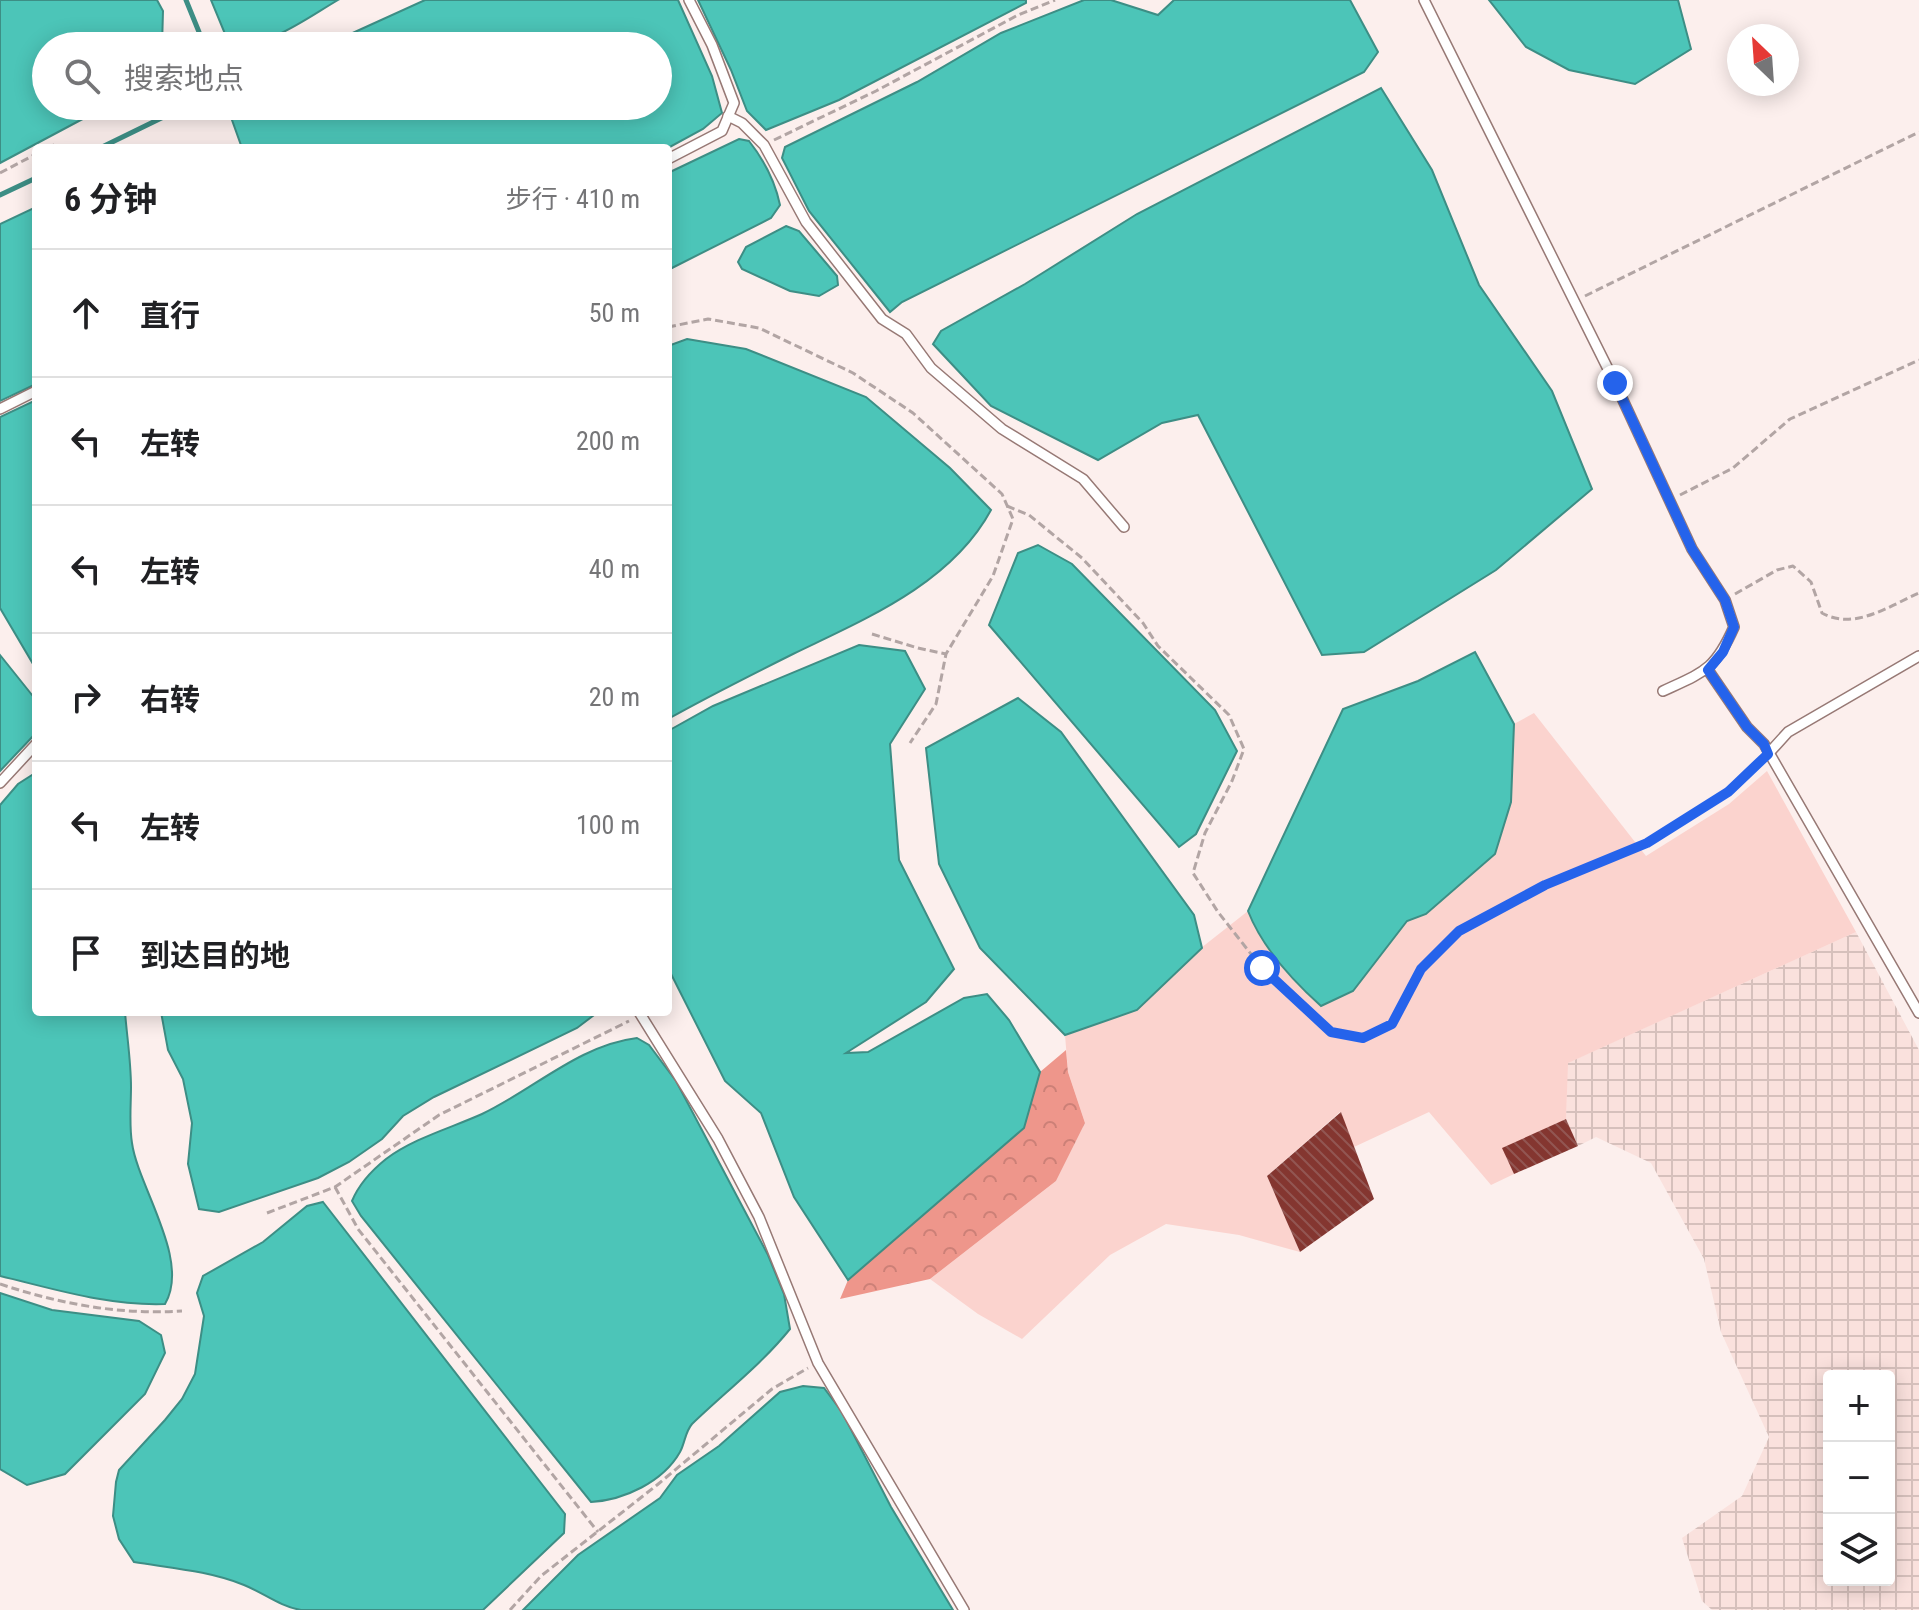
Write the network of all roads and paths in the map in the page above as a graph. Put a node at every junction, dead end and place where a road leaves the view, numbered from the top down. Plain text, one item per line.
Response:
1 (689, 0) edge
2 (1055, 0) edge
3 (1424, 0) edge
4 (728, 116) junction
5 (1919, 132) edge
6 (764, 145) junction
7 (32, 156) edge
8 (672, 157) edge
9 (0, 173) edge
10 (1574, 301) junction
11 (672, 326) edge
12 (1919, 360) edge
13 (32, 393) edge
14 (0, 409) edge
15 (1669, 501) junction
16 (1007, 506) junction
17 (1124, 527) dead end
18 (1919, 593) edge
19 (1725, 600) junction
20 (872, 634) dead end
21 (946, 654) junction
22 (1919, 656) edge
23 (1708, 670) junction
24 (1663, 691) dead end
25 (910, 743) dead end
26 (32, 748) edge
27 (1768, 754) junction
28 (0, 783) edge
29 (1919, 1013) edge
30 (635, 1016) edge
31 (640, 1016) edge
32 (335, 1187) junction
33 (267, 1213) dead end
34 (0, 1284) edge
35 (182, 1311) dead end
36 (818, 1363) junction
37 (598, 1532) junction
38 (510, 1610) edge
39 (964, 1610) edge

1 - 4 lane
2 - 6 path
3 - 10 lane
4 - 6 lane
4 - 8 lane
5 - 10 path
6 - 17 lane
7 - 9 path
10 - 15 lane
11 - 16 path
12 - 15 path
13 - 14 lane
15 - 19 lane
16 - 21 path
16 - 27 path
18 - 19 path
19 - 23 lane
20 - 21 path
21 - 25 path
22 - 27 lane
23 - 24 lane
23 - 27 lane
26 - 28 lane
27 - 29 lane
30 - 32 path
31 - 36 lane
32 - 33 path
32 - 37 path
34 - 35 path
36 - 37 path
36 - 39 lane
37 - 38 path

